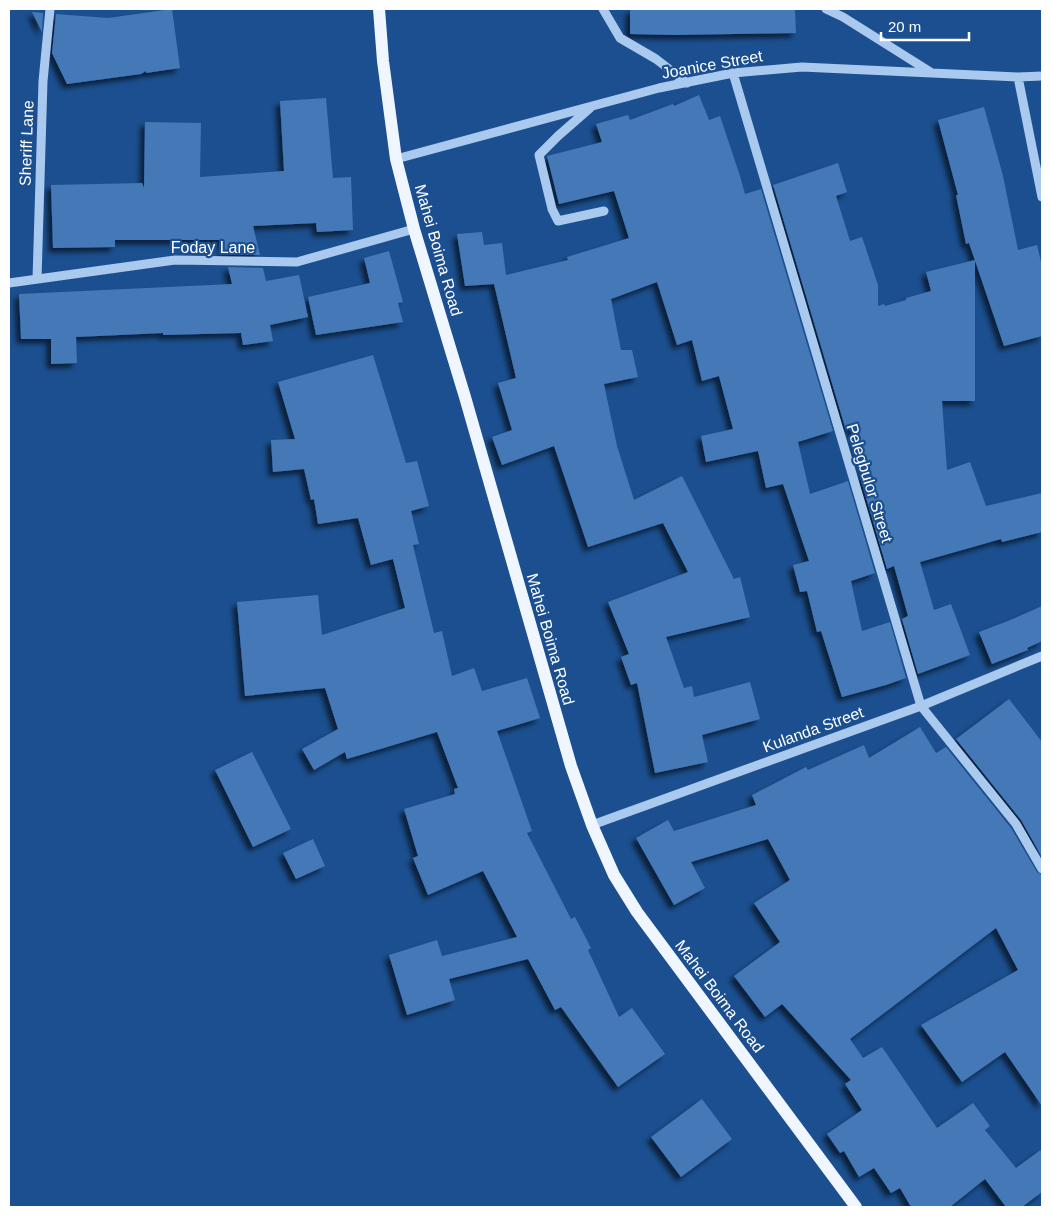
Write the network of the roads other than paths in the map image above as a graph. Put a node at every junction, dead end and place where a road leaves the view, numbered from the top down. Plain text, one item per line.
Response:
1 (50, 9) edge
2 (379, 9) edge
3 (603, 9) edge
4 (826, 9) edge
5 (733, 73) junction
6 (932, 73) junction
7 (1042, 76) edge
8 (1018, 77) junction
9 (687, 83) junction
10 (592, 106) junction
11 (396, 159) junction
12 (1042, 197) edge
13 (604, 211) dead end
14 (414, 229) junction
15 (37, 279) junction
16 (9, 283) edge
17 (1042, 656) edge
18 (921, 706) junction
19 (592, 825) junction
20 (1042, 869) edge
21 (856, 1207) edge

1 - 15 street, Sheriff Lane
2 - 11 main road, Mahei Boima Road
3 - 9 street
4 - 6 street
5 - 6 street, Joanice Street
5 - 9 street, Joanice Street
5 - 18 street, Pelegbulor Street
6 - 8 street, Joanice Street
7 - 8 street, Joanice Street
8 - 12 street
9 - 10 street, Joanice Street
10 - 11 street, Joanice Street
10 - 13 street
11 - 14 main road, Mahei Boima Road
14 - 15 street, Foday Lane
14 - 19 main road, Mahei Boima Road
15 - 16 street, Foday Lane
17 - 18 street, Kulanda Street
18 - 19 street, Kulanda Street
18 - 20 street, Pelegbulor Street
19 - 21 main road, Mahei Boima Road

